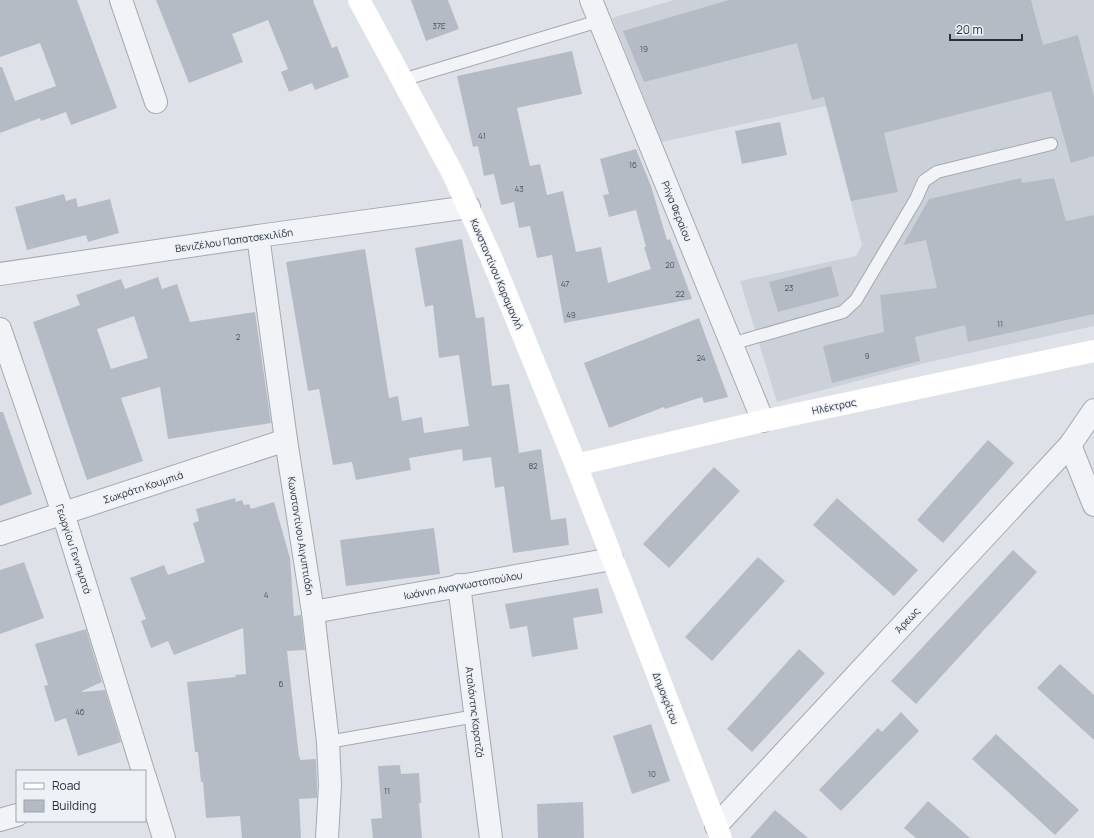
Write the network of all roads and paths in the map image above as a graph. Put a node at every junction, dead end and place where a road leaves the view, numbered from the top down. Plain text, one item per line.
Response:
1 (121, 0) edge
2 (359, 0) edge
3 (591, 0) edge
4 (598, 21) junction
5 (402, 80) junction
6 (156, 102) dead end
7 (1051, 144) dead end
8 (469, 207) junction
9 (258, 236) junction
10 (0, 274) edge
11 (0, 329) edge
12 (731, 344) junction
13 (1094, 351) edge
14 (1094, 410) edge
15 (763, 421) junction
16 (286, 440) junction
17 (1070, 445) junction
18 (576, 465) junction
19 (1094, 505) edge
20 (63, 514) junction
21 (0, 534) edge
22 (612, 559) junction
23 (460, 585) junction
24 (313, 612) junction
25 (476, 716) junction
26 (328, 742) junction
27 (143, 770) edge
28 (146, 780) edge
29 (16, 815) edge
30 (0, 820) edge
31 (718, 832) edge
32 (164, 838) edge
33 (327, 838) edge
34 (491, 838) edge

1 - 6 street
2 - 5 main road, Κωνσταντίνου Καραμανλή
3 - 4 street, Ρήγα Φεραίου
4 - 5 lane
4 - 12 street, Ρήγα Φεραίου
5 - 8 main road, Κωνσταντίνου Καραμανλή
7 - 12 lane
8 - 9 street, Βενιζέλου Παπατσεχιλίδη
8 - 18 main road, Κωνσταντίνου Καραμανλή
9 - 10 street, Βενιζέλου Παπατσεχιλίδη
9 - 16 street, Κωνσταντίνου Αιγυπτιάδη
11 - 20 street, Γεωργίου Γεννηματά
12 - 15 street, Ρήγα Φεραίου
13 - 15 main road, Ηλέκτρας
14 - 17 street, Άρεως
15 - 18 main road, Ηλέκτρας
16 - 20 street, Σωκράτη Κουμπιά
16 - 24 street, Κωνσταντίνου Αιγυπτιάδη
17 - 19 street
17 - 31 street, Άρεως
18 - 22 main road, Κωνσταντίνου Καραμανλή
20 - 21 street, Σωκράτη Κουμπιά
20 - 27 street, Γεωργίου Γεννηματά
22 - 23 street, Ιωάννη Αναγνωστοπούλου
22 - 31 main road, Δημοκρίτου
23 - 24 street, Ιωάννη Αναγνωστοπούλου
23 - 25 street, Αταλάντης Καρατζά
24 - 26 street, Κωνσταντίνου Αιγυπτιάδη
25 - 26 lane
25 - 34 street, Αταλάντης Καρατζά
26 - 33 street, Κωνσταντίνου Αιγυπτιάδη
28 - 32 street
29 - 30 street

